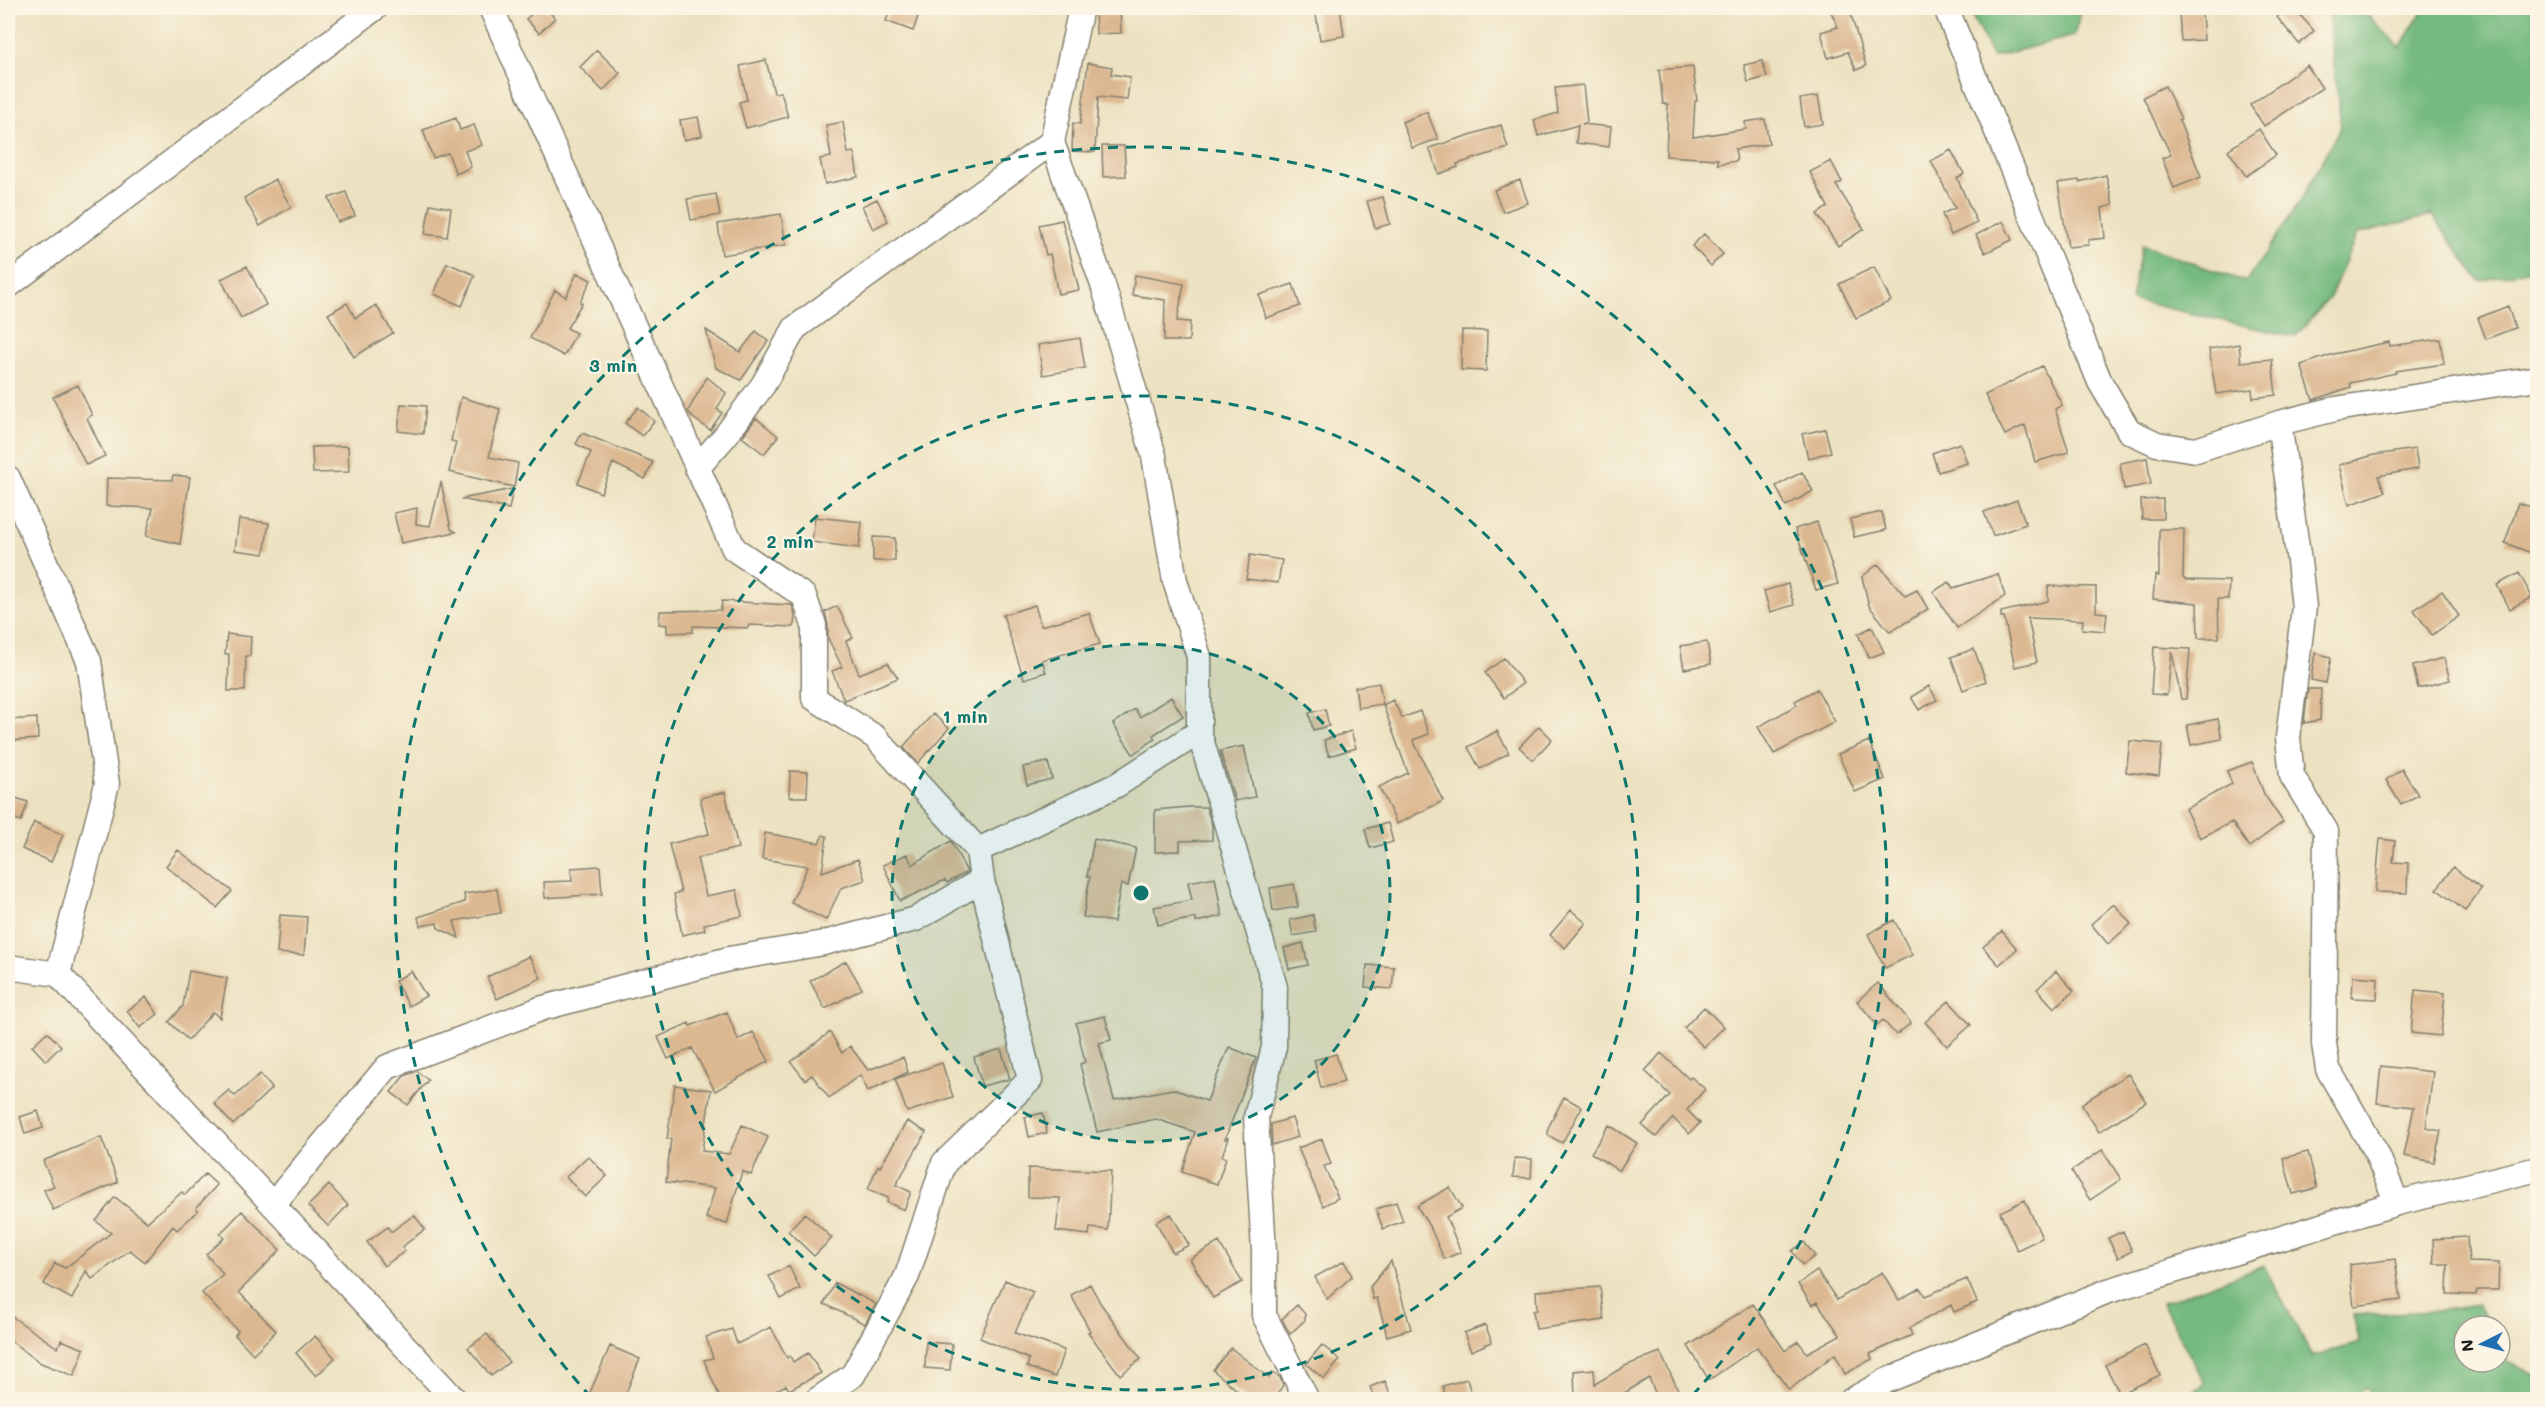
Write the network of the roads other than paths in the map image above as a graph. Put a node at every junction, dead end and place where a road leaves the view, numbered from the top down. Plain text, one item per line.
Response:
1 (375, 8) edge
2 (491, 8) edge
3 (1081, 8) edge
4 (1946, 8) edge
5 (1052, 142) junction
6 (8, 286) edge
7 (2538, 378) edge
8 (2279, 423) junction
9 (697, 468) junction
10 (8, 478) edge
11 (1199, 732) junction
12 (978, 850) junction
13 (982, 880) junction
14 (8, 967) edge
15 (58, 974) junction
16 (2538, 1169) edge
17 (274, 1203) junction
18 (2397, 1203) junction
19 (455, 1400) edge
20 (817, 1400) edge
21 (1308, 1400) edge
22 (1852, 1400) edge

1 - 6 street
2 - 9 street
3 - 5 street
4 - 8 street
5 - 9 street
5 - 11 street
7 - 8 street
8 - 18 street
9 - 12 street
10 - 15 street
11 - 12 street
11 - 21 street
12 - 13 street
13 - 17 street
13 - 20 street
14 - 15 street
15 - 17 street
16 - 18 street
17 - 19 street
18 - 22 street

